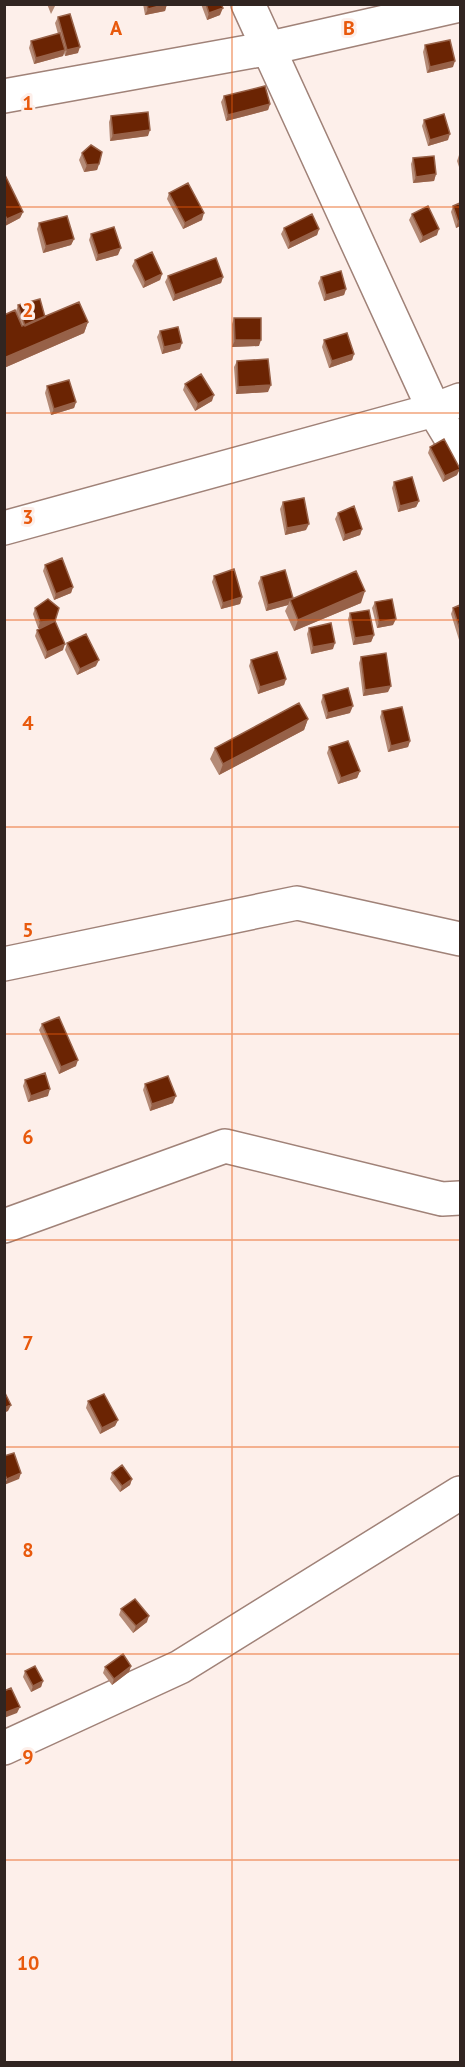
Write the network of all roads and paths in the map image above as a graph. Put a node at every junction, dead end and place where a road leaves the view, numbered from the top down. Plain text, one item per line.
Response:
1 (248, 4) edge
2 (460, 5) edge
3 (270, 48) junction
4 (4, 96) edge
5 (447, 405) edge
6 (460, 453) edge
7 (4, 528) edge
8 (460, 939) edge
9 (4, 964) edge
10 (460, 1198) edge
11 (4, 1226) edge
12 (460, 1493) edge
13 (4, 1748) edge

1 - 3 street
2 - 3 street
3 - 4 street
3 - 5 street
5 - 6 street
5 - 7 street
8 - 9 street
10 - 11 street
12 - 13 street

